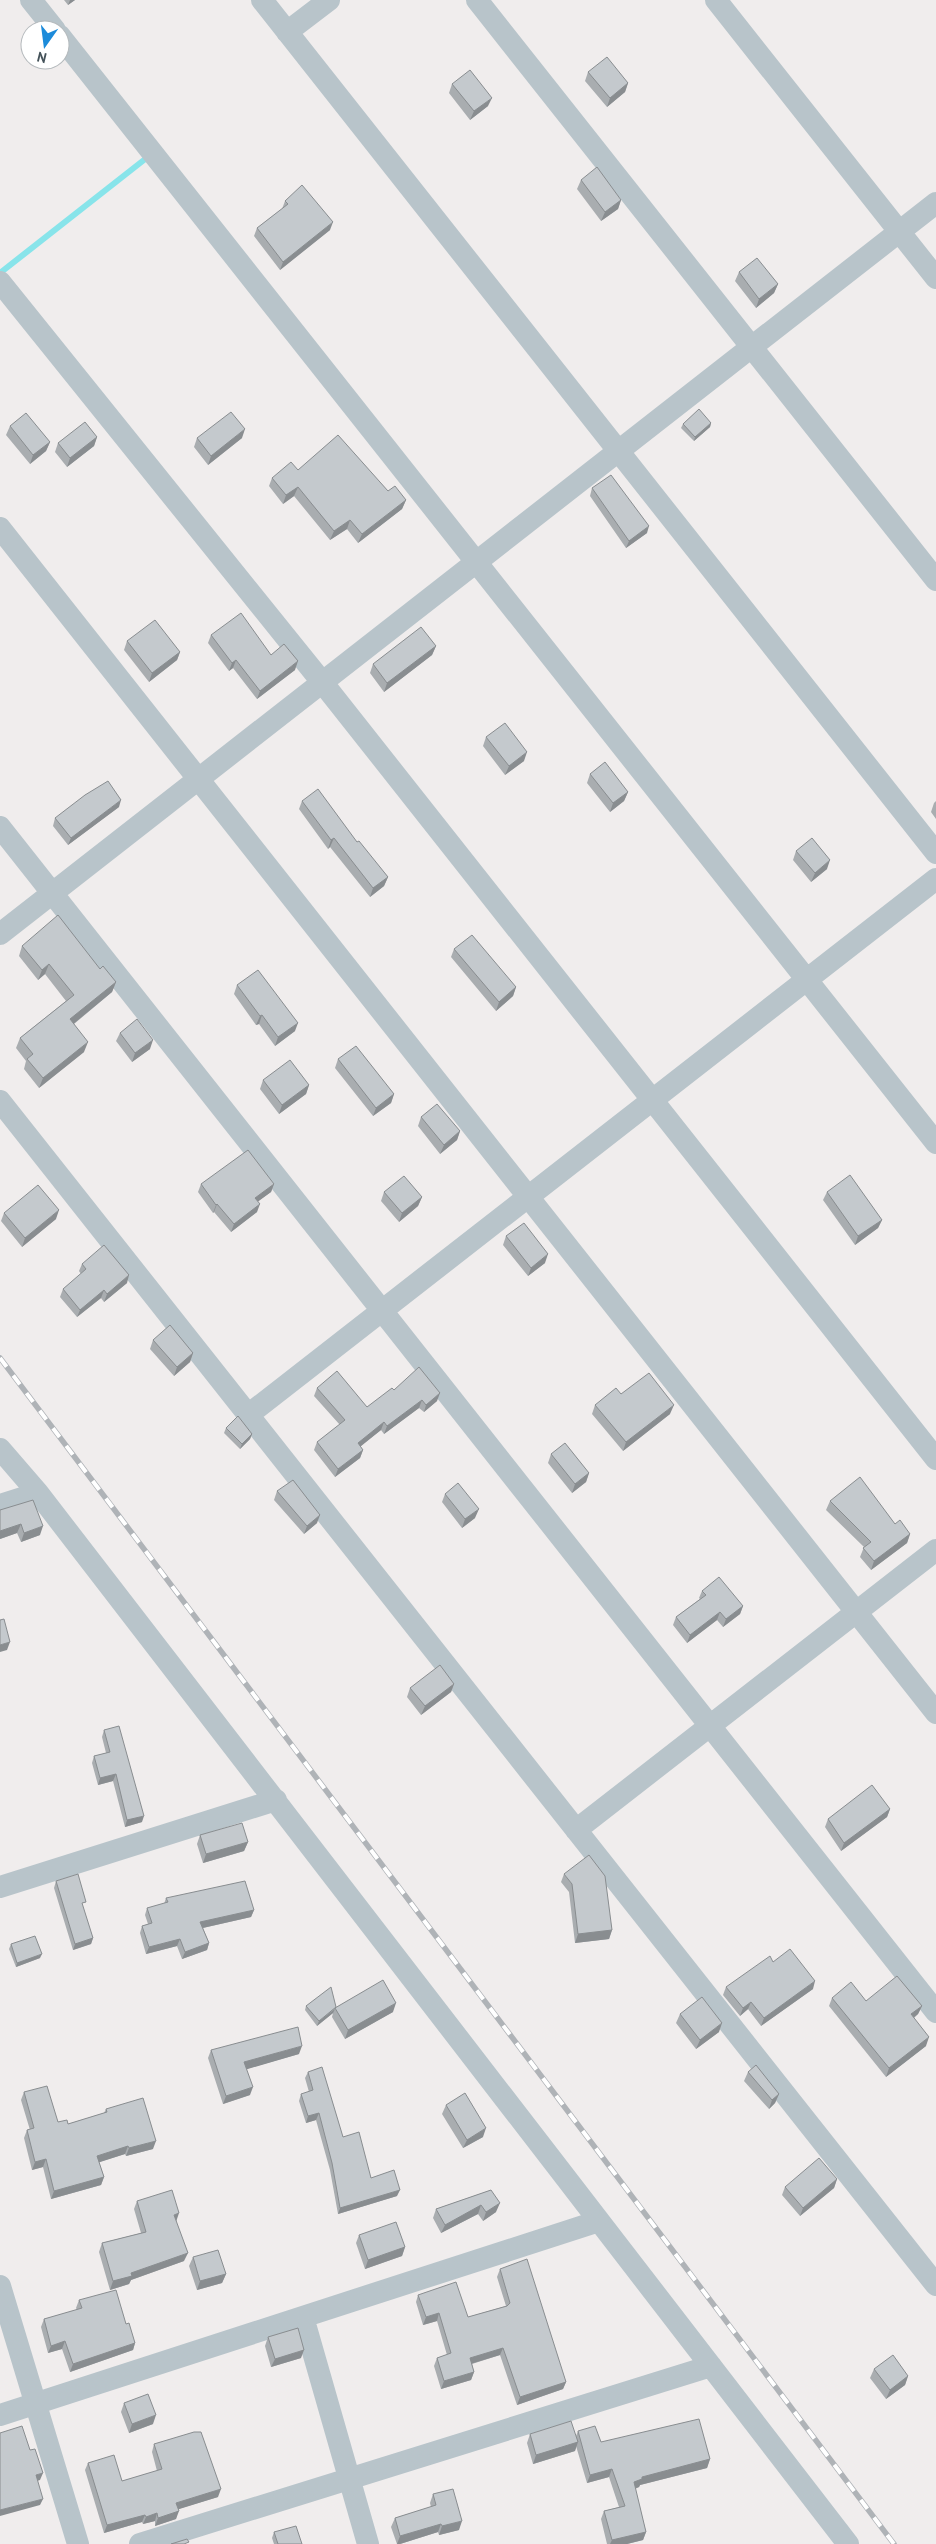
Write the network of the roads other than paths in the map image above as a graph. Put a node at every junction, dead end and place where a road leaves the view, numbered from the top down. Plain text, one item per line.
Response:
1 (32, 0) edge
2 (262, 0) edge
3 (329, 0) edge
4 (477, 0) edge
5 (716, 0) edge
6 (47, 20) edge
7 (287, 32) junction
8 (70, 49) edge
9 (936, 203) edge
10 (900, 232) junction
11 (936, 278) edge
12 (0, 282) edge
13 (752, 347) junction
14 (618, 451) junction
15 (0, 528) edge
16 (477, 562) junction
17 (936, 580) edge
18 (322, 682) junction
19 (198, 779) junction
20 (0, 827) edge
21 (936, 853) edge
22 (936, 879) edge
23 (52, 893) junction
24 (0, 934) edge
25 (807, 980) junction
26 (652, 1100) junction
27 (0, 1101) edge
28 (936, 1143) edge
29 (528, 1197) junction
30 (382, 1311) junction
31 (248, 1415) junction
32 (0, 1449) edge
33 (936, 1459) edge
34 (38, 1493) junction
35 (0, 1505) edge
36 (936, 1550) edge
37 (856, 1612) junction
38 (936, 1713) edge
39 (710, 1726) junction
40 (276, 1800) junction
41 (576, 1830) junction
42 (0, 1887) edge
43 (936, 2012) edge
44 (599, 2221) junction
45 (936, 2285) edge
46 (0, 2286) edge
47 (303, 2317) junction
48 (710, 2366) junction
49 (36, 2404) junction
50 (0, 2415) edge
51 (349, 2479) junction
52 (78, 2544) edge
53 (140, 2544) edge
54 (368, 2544) edge
55 (848, 2544) edge

1 - 6 street
2 - 7 street
3 - 7 street
4 - 13 street
5 - 10 street
7 - 14 street
8 - 16 street
9 - 10 street
10 - 11 street
10 - 13 street
12 - 18 street
13 - 14 street
13 - 17 street
14 - 16 street
14 - 21 street
15 - 19 street
16 - 18 street
16 - 25 street
18 - 19 street
18 - 26 street
19 - 23 street
19 - 29 street
20 - 23 street
22 - 25 street
23 - 24 street
23 - 30 street
25 - 26 street
25 - 28 street
26 - 29 street
26 - 33 street
27 - 31 street
29 - 30 street
29 - 37 street
30 - 31 street
30 - 39 street
31 - 41 street
32 - 34 street
34 - 35 street
34 - 40 street
36 - 37 street
37 - 38 street
37 - 39 street
39 - 41 street
39 - 43 street
40 - 42 street
40 - 44 street
41 - 45 street
44 - 47 street
44 - 48 street
46 - 49 street
47 - 49 street
47 - 51 street
48 - 51 street
48 - 55 street
49 - 50 street
49 - 52 street
51 - 53 street
51 - 54 street

